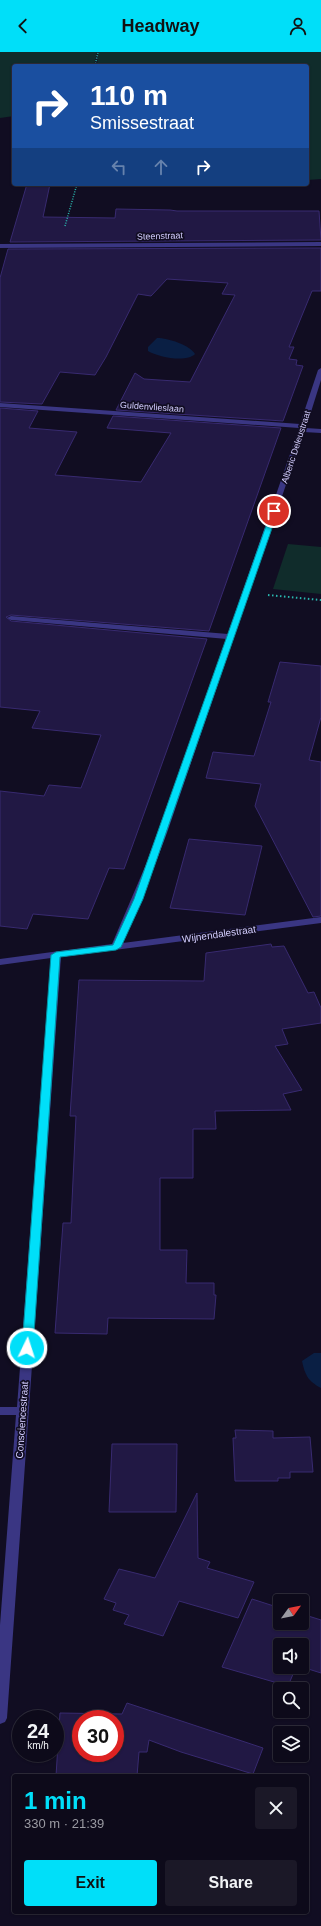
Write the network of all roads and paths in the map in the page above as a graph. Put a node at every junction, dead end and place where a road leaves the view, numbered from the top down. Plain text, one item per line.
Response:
1 (98, 52) edge
2 (95, 64) edge
3 (76, 186) edge
4 (321, 244) edge
5 (60, 245) junction
6 (0, 246) edge
7 (321, 370) edge
8 (0, 405) edge
9 (303, 428) junction
10 (321, 431) edge
11 (246, 593) junction
12 (321, 600) edge
13 (11, 618) dead end
14 (231, 637) junction
15 (321, 920) edge
16 (116, 947) junction
17 (56, 955) junction
18 (0, 962) edge
19 (0, 1410) edge
20 (23, 1411) junction
21 (0, 1718) edge

1 - 2 path
3 - 5 path
4 - 5 street, Steenstraat
5 - 6 street, Steenstraat
7 - 9 street, Alberic Deleustraat
8 - 9 street, Guldenvlieslaan
9 - 10 street, Guldenvlieslaan
9 - 11 street, Alberic Deleustraat
11 - 12 path
11 - 14 street, Alberic Deleustraat
13 - 14 street
14 - 16 street, Alberic Deleustraat
15 - 16 street, Wijnendalestraat
16 - 17 street, Wijnendalestraat
17 - 18 street, Wijnendalestraat
17 - 20 street, Consciencestraat
19 - 20 street
20 - 21 street, Consciencestraat

